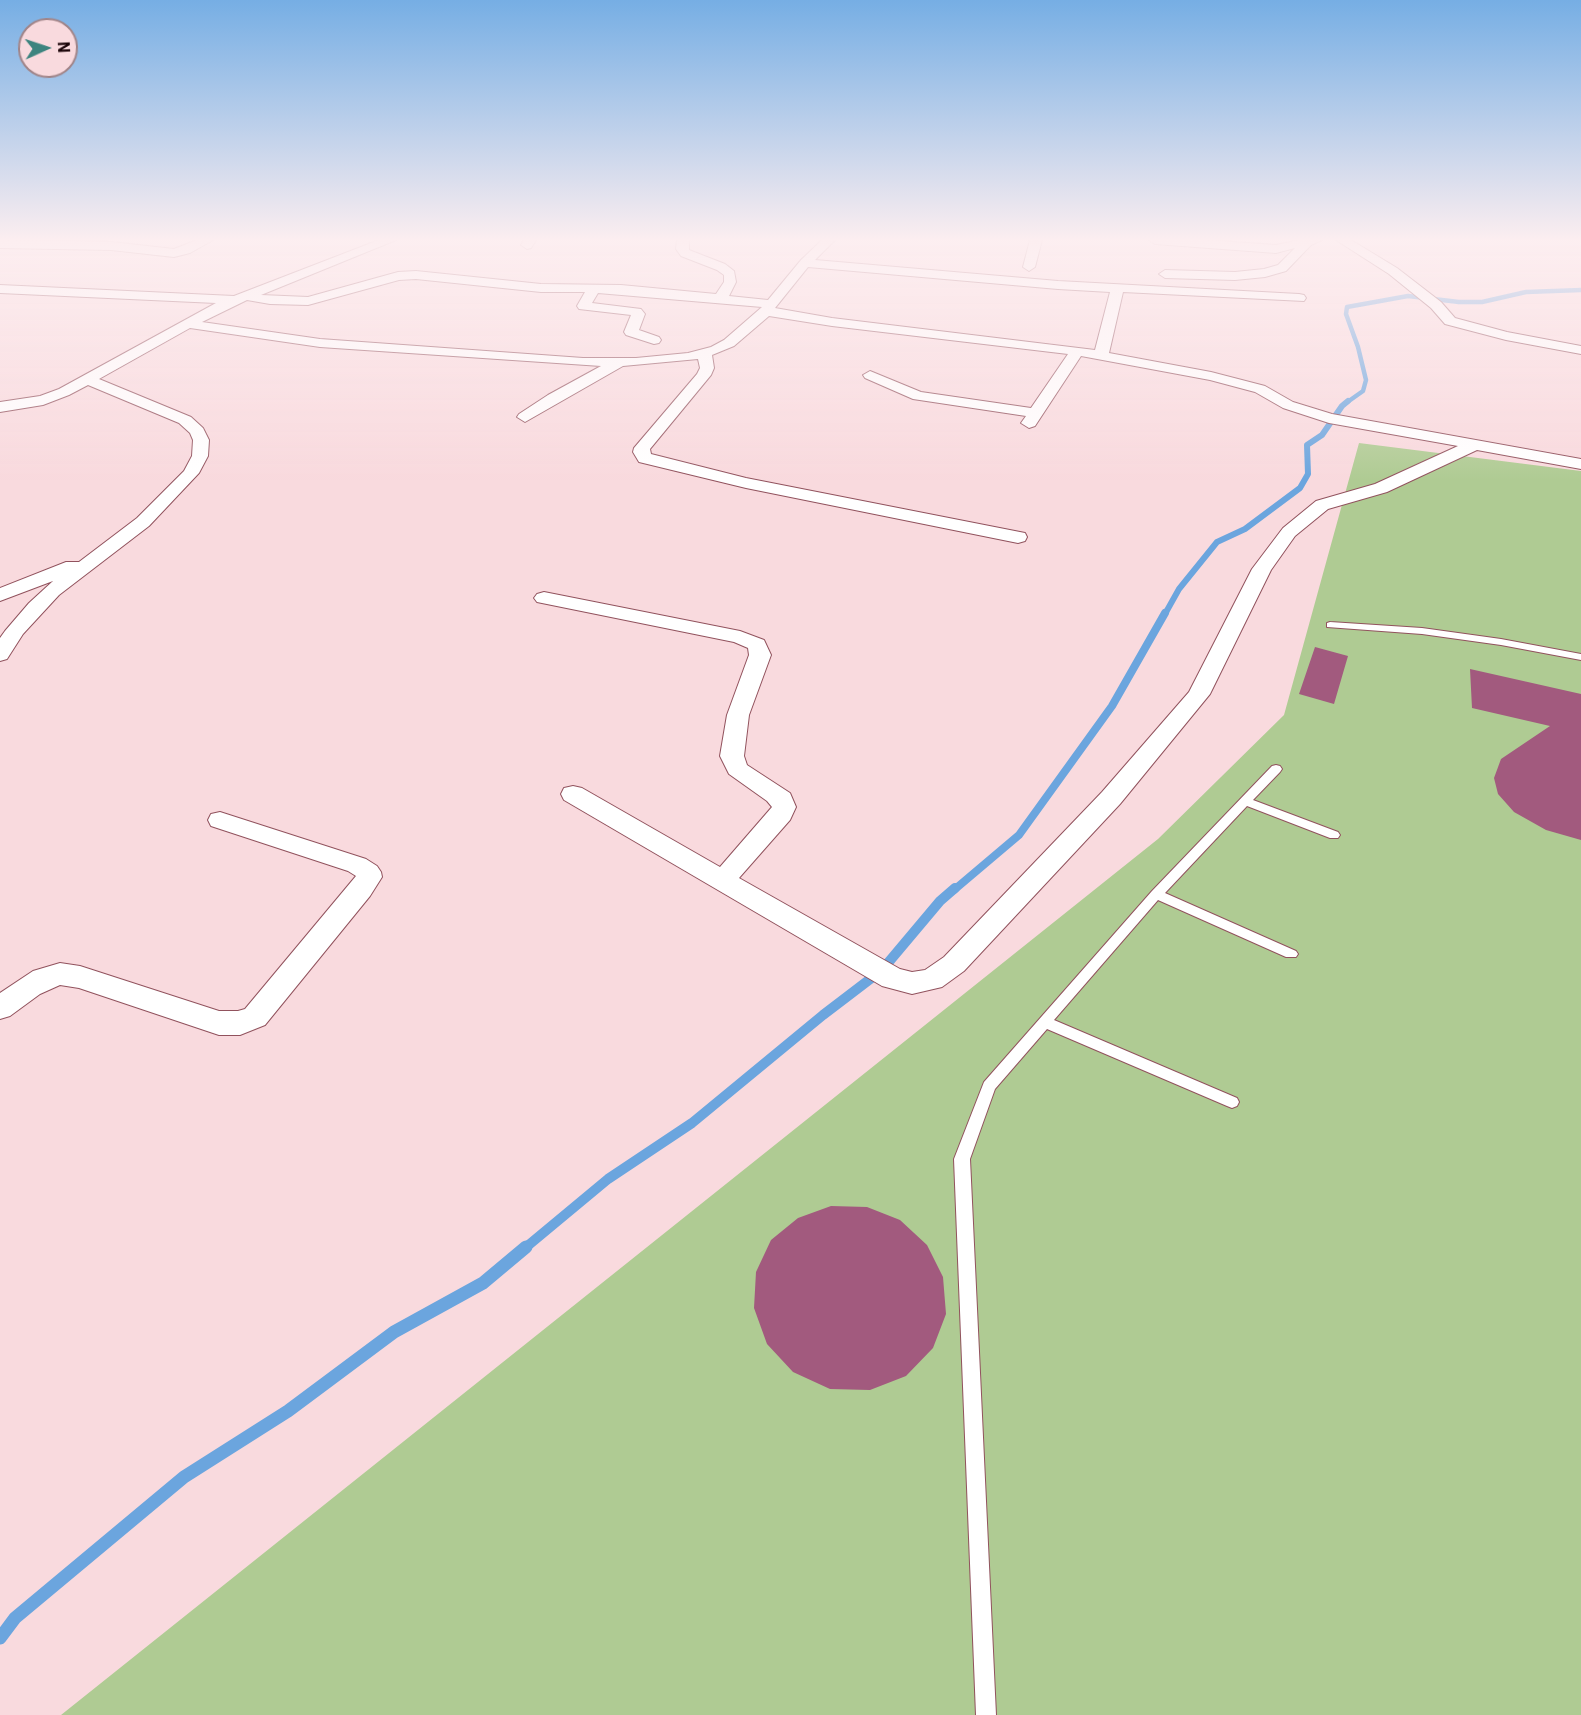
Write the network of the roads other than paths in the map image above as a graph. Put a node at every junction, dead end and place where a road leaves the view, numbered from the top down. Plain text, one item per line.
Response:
1 (196, 320) edge
2 (635, 320) edge
3 (755, 320) edge
4 (824, 320) edge
5 (1110, 320) edge
6 (1449, 320) edge
7 (188, 324) junction
8 (654, 340) dead end
9 (1581, 350) edge
10 (1077, 351) junction
11 (705, 354) junction
12 (1101, 357) junction
13 (620, 362) junction
14 (870, 375) dead end
15 (90, 380) junction
16 (0, 407) edge
17 (525, 417) dead end
18 (1475, 445) junction
19 (1581, 464) edge
20 (1018, 537) dead end
21 (96, 557) junction
22 (0, 595) edge
23 (544, 598) dead end
24 (1330, 625) dead end
25 (0, 655) edge
26 (1581, 657) edge
27 (1276, 769) dead end
28 (573, 794) dead end
29 (1245, 801) junction
30 (220, 820) dead end
31 (1334, 835) dead end
32 (723, 880) junction
33 (1156, 894) junction
34 (1291, 954) dead end
35 (0, 1008) edge
36 (1045, 1022) junction
37 (1232, 1102) dead end
38 (986, 1715) edge

1 - 7 street
2 - 8 street
3 - 11 street
4 - 10 street
5 - 12 street
6 - 9 street
7 - 13 street
7 - 15 street
10 - 12 street
10 - 14 street
11 - 13 street
11 - 20 street
12 - 18 street
13 - 17 street
15 - 16 street
15 - 21 street
18 - 19 street
18 - 32 street
21 - 22 street
21 - 25 street
23 - 32 street
24 - 26 lane
27 - 29 lane
28 - 32 street
29 - 31 lane
29 - 33 lane
30 - 35 street
33 - 34 lane
33 - 36 lane
36 - 37 lane
36 - 38 lane

